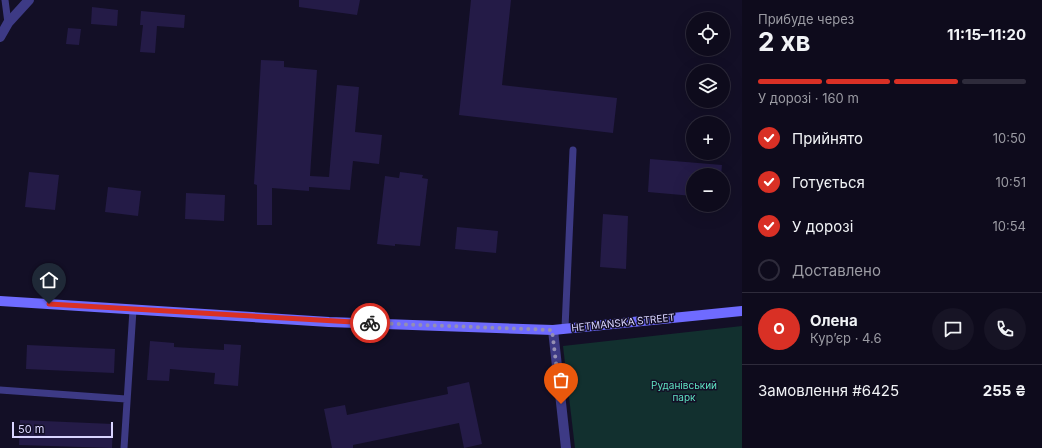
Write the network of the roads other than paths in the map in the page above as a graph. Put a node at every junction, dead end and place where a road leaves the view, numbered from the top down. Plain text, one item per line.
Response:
1 (5, 0) edge
2 (29, 0) edge
3 (8, 23) junction
4 (0, 37) edge
5 (573, 150) dead end
6 (0, 301) edge
7 (133, 310) junction
8 (742, 311) edge
9 (565, 328) junction
10 (552, 330) junction
11 (0, 390) edge
12 (126, 399) junction
13 (124, 448) edge
14 (566, 448) edge

1 - 3 lane
2 - 3 street
3 - 4 street
5 - 9 lane
6 - 7 street, HETMANSKA STREET
7 - 10 street, HETMANSKA STREET
7 - 12 lane
8 - 9 street, HETMANSKA STREET
9 - 10 street, HETMANSKA STREET
10 - 14 street
11 - 12 lane
12 - 13 lane

